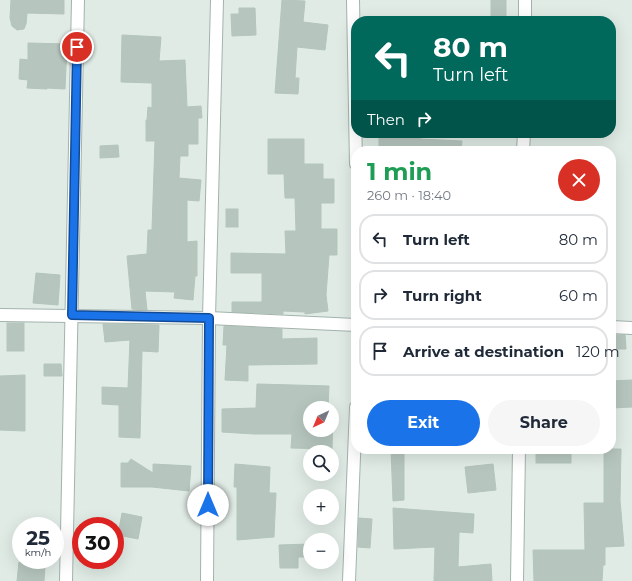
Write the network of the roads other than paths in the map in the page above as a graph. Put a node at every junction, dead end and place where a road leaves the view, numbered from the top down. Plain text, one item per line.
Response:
1 (78, 0) edge
2 (217, 0) edge
3 (353, 0) edge
4 (525, 0) edge
5 (353, 16) edge
6 (525, 16) edge
7 (0, 315) edge
8 (72, 315) junction
9 (209, 318) junction
10 (351, 325) edge
11 (616, 327) edge
12 (632, 328) edge
13 (354, 454) edge
14 (519, 454) edge
15 (66, 581) edge
16 (207, 581) edge
17 (349, 581) edge
18 (517, 581) edge

1 - 8 street
2 - 9 street
3 - 5 street
4 - 6 street
7 - 8 street
8 - 9 street
8 - 15 street
9 - 10 street
9 - 16 street
11 - 12 street
13 - 17 street
14 - 18 street

